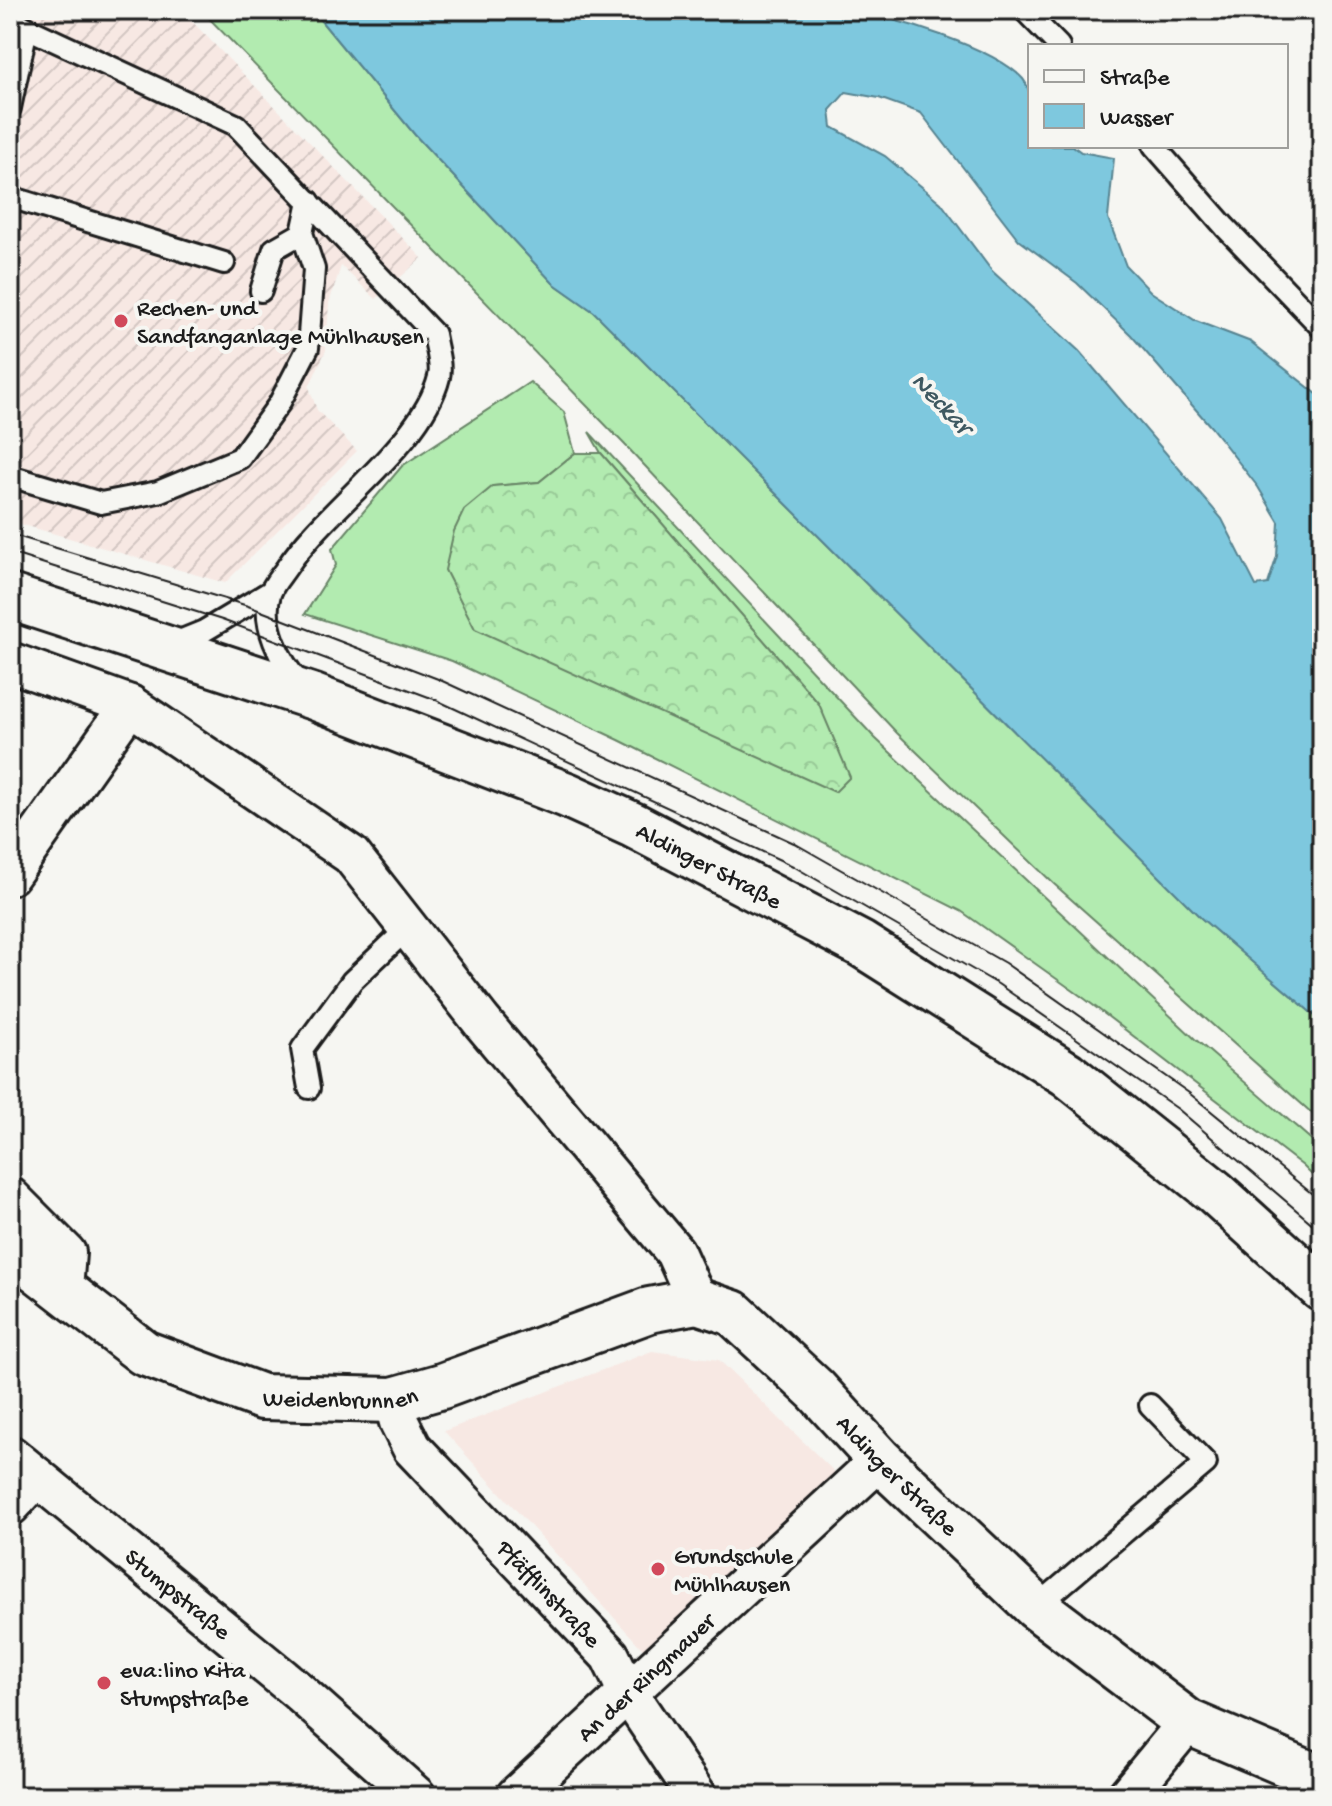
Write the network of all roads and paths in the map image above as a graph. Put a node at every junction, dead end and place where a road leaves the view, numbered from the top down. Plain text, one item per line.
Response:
1 (1024, 10) edge
2 (19, 23) edge
3 (1057, 44) edge
4 (10, 108) edge
5 (1156, 148) edge
6 (10, 197) edge
7 (309, 201) junction
8 (302, 233) junction
9 (224, 263) dead end
10 (261, 291) dead end
11 (1322, 328) edge
12 (10, 476) edge
13 (271, 591) junction
14 (10, 597) edge
15 (164, 647) junction
16 (10, 662) edge
17 (314, 697) junction
18 (130, 705) junction
19 (10, 875) edge
20 (408, 928) junction
21 (309, 1088) dead end
22 (10, 1197) edge
23 (10, 1249) edge
24 (63, 1289) junction
25 (1322, 1289) edge
26 (697, 1301) junction
27 (393, 1400) junction
28 (1150, 1405) dead end
29 (880, 1460) junction
30 (24, 1466) edge
31 (10, 1506) edge
32 (1036, 1607) junction
33 (628, 1693) junction
34 (1188, 1722) junction
35 (1322, 1779) edge
36 (416, 1796) edge
37 (516, 1796) edge
38 (697, 1796) edge
39 (1127, 1796) edge

1 - 3 lane
2 - 4 lane
2 - 7 lane
5 - 11 lane
6 - 9 lane
7 - 8 lane
7 - 13 lane
8 - 10 lane
8 - 12 lane
13 - 15 lane
13 - 17 lane
14 - 15 street, Aldinger Straße
15 - 17 street, Aldinger Straße
16 - 18 street
17 - 25 street, Aldinger Straße
18 - 19 street
18 - 20 street
20 - 21 lane
20 - 26 street
22 - 24 street
23 - 24 street, Weidenbrunnen
24 - 27 street, Weidenbrunnen
26 - 27 street, Weidenbrunnen
26 - 29 street, Aldinger Straße
27 - 33 street, Pfäfflinstraße
28 - 32 lane
29 - 32 street, Aldinger Straße
29 - 33 street, An der Ringmauer
30 - 31 street
30 - 36 street, Stumpstraße
32 - 34 street, Aldinger Straße
33 - 37 street, An der Ringmauer
33 - 38 street, Pfäfflinstraße
34 - 35 street, Aldinger Straße
34 - 39 street

